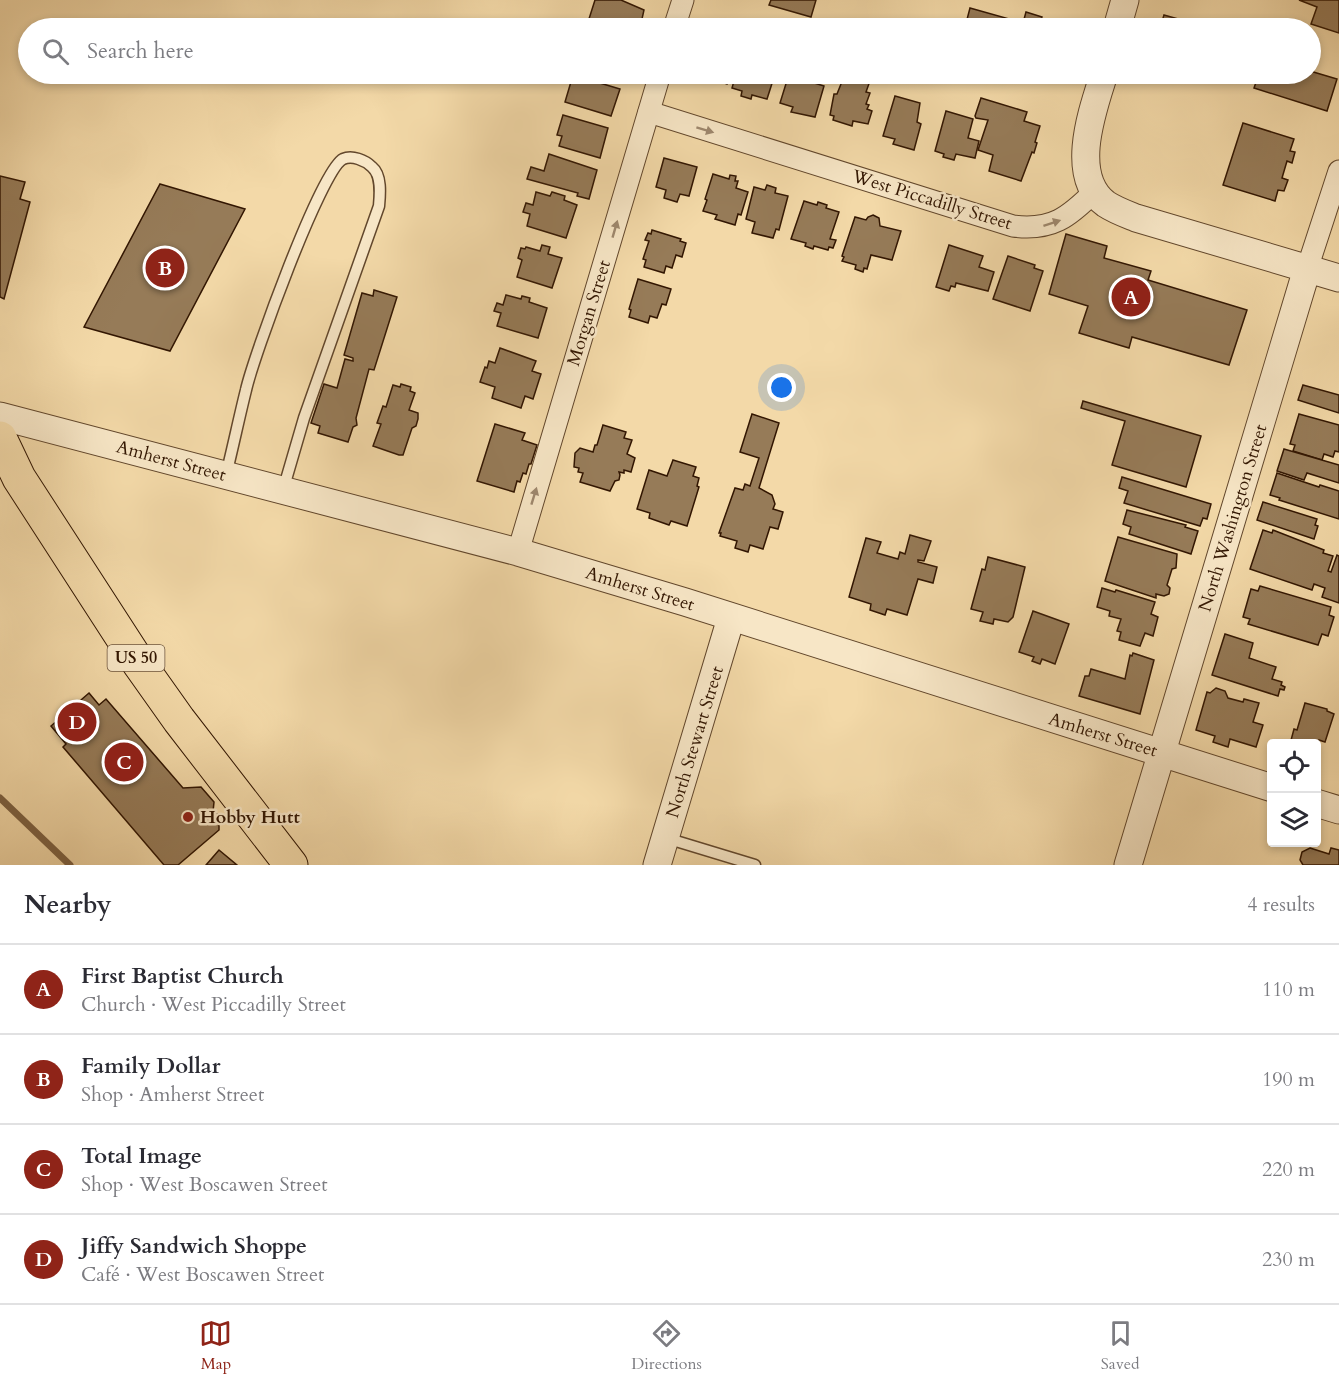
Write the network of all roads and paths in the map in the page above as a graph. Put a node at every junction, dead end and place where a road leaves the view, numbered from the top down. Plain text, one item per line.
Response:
1 (683, 0) edge
2 (1125, 0) edge
3 (677, 18) edge
4 (1120, 18) edge
5 (657, 84) edge
6 (1101, 84) edge
7 (649, 112) junction
8 (1339, 171) edge
9 (1095, 191) junction
10 (1307, 269) junction
11 (1339, 278) edge
12 (0, 416) edge
13 (0, 438) edge
14 (226, 475) junction
15 (0, 485) edge
16 (283, 490) junction
17 (57, 537) junction
18 (518, 552) junction
19 (731, 618) junction
20 (1163, 753) junction
21 (1267, 786) edge
22 (1321, 804) edge
23 (1339, 810) edge
24 (666, 837) junction
25 (291, 865) edge
26 (657, 865) edge
27 (755, 865) edge
28 (1128, 865) edge

1 - 3 street
2 - 4 street
5 - 7 street, Morgan Street
6 - 9 street
7 -> 9 street, West Piccadilly Street
18 -> 7 street, Morgan Street
8 - 10 street, North Washington Street
9 - 10 street
10 - 11 street
10 - 20 street, North Washington Street
12 - 14 street, Amherst Street
13 - 17 main road, US 50
14 - 16 street, Amherst Street
14 - 16 lane
15 - 17 main road, US 50
16 - 18 street, Amherst Street
17 - 25 main road, US 50
18 - 19 street, Amherst Street
19 - 20 street, Amherst Street
19 - 24 street, North Stewart Street
20 - 21 street, Amherst Street
20 - 28 street, North Washington Street
22 - 23 street
24 - 26 street, North Stewart Street
24 - 27 lane

